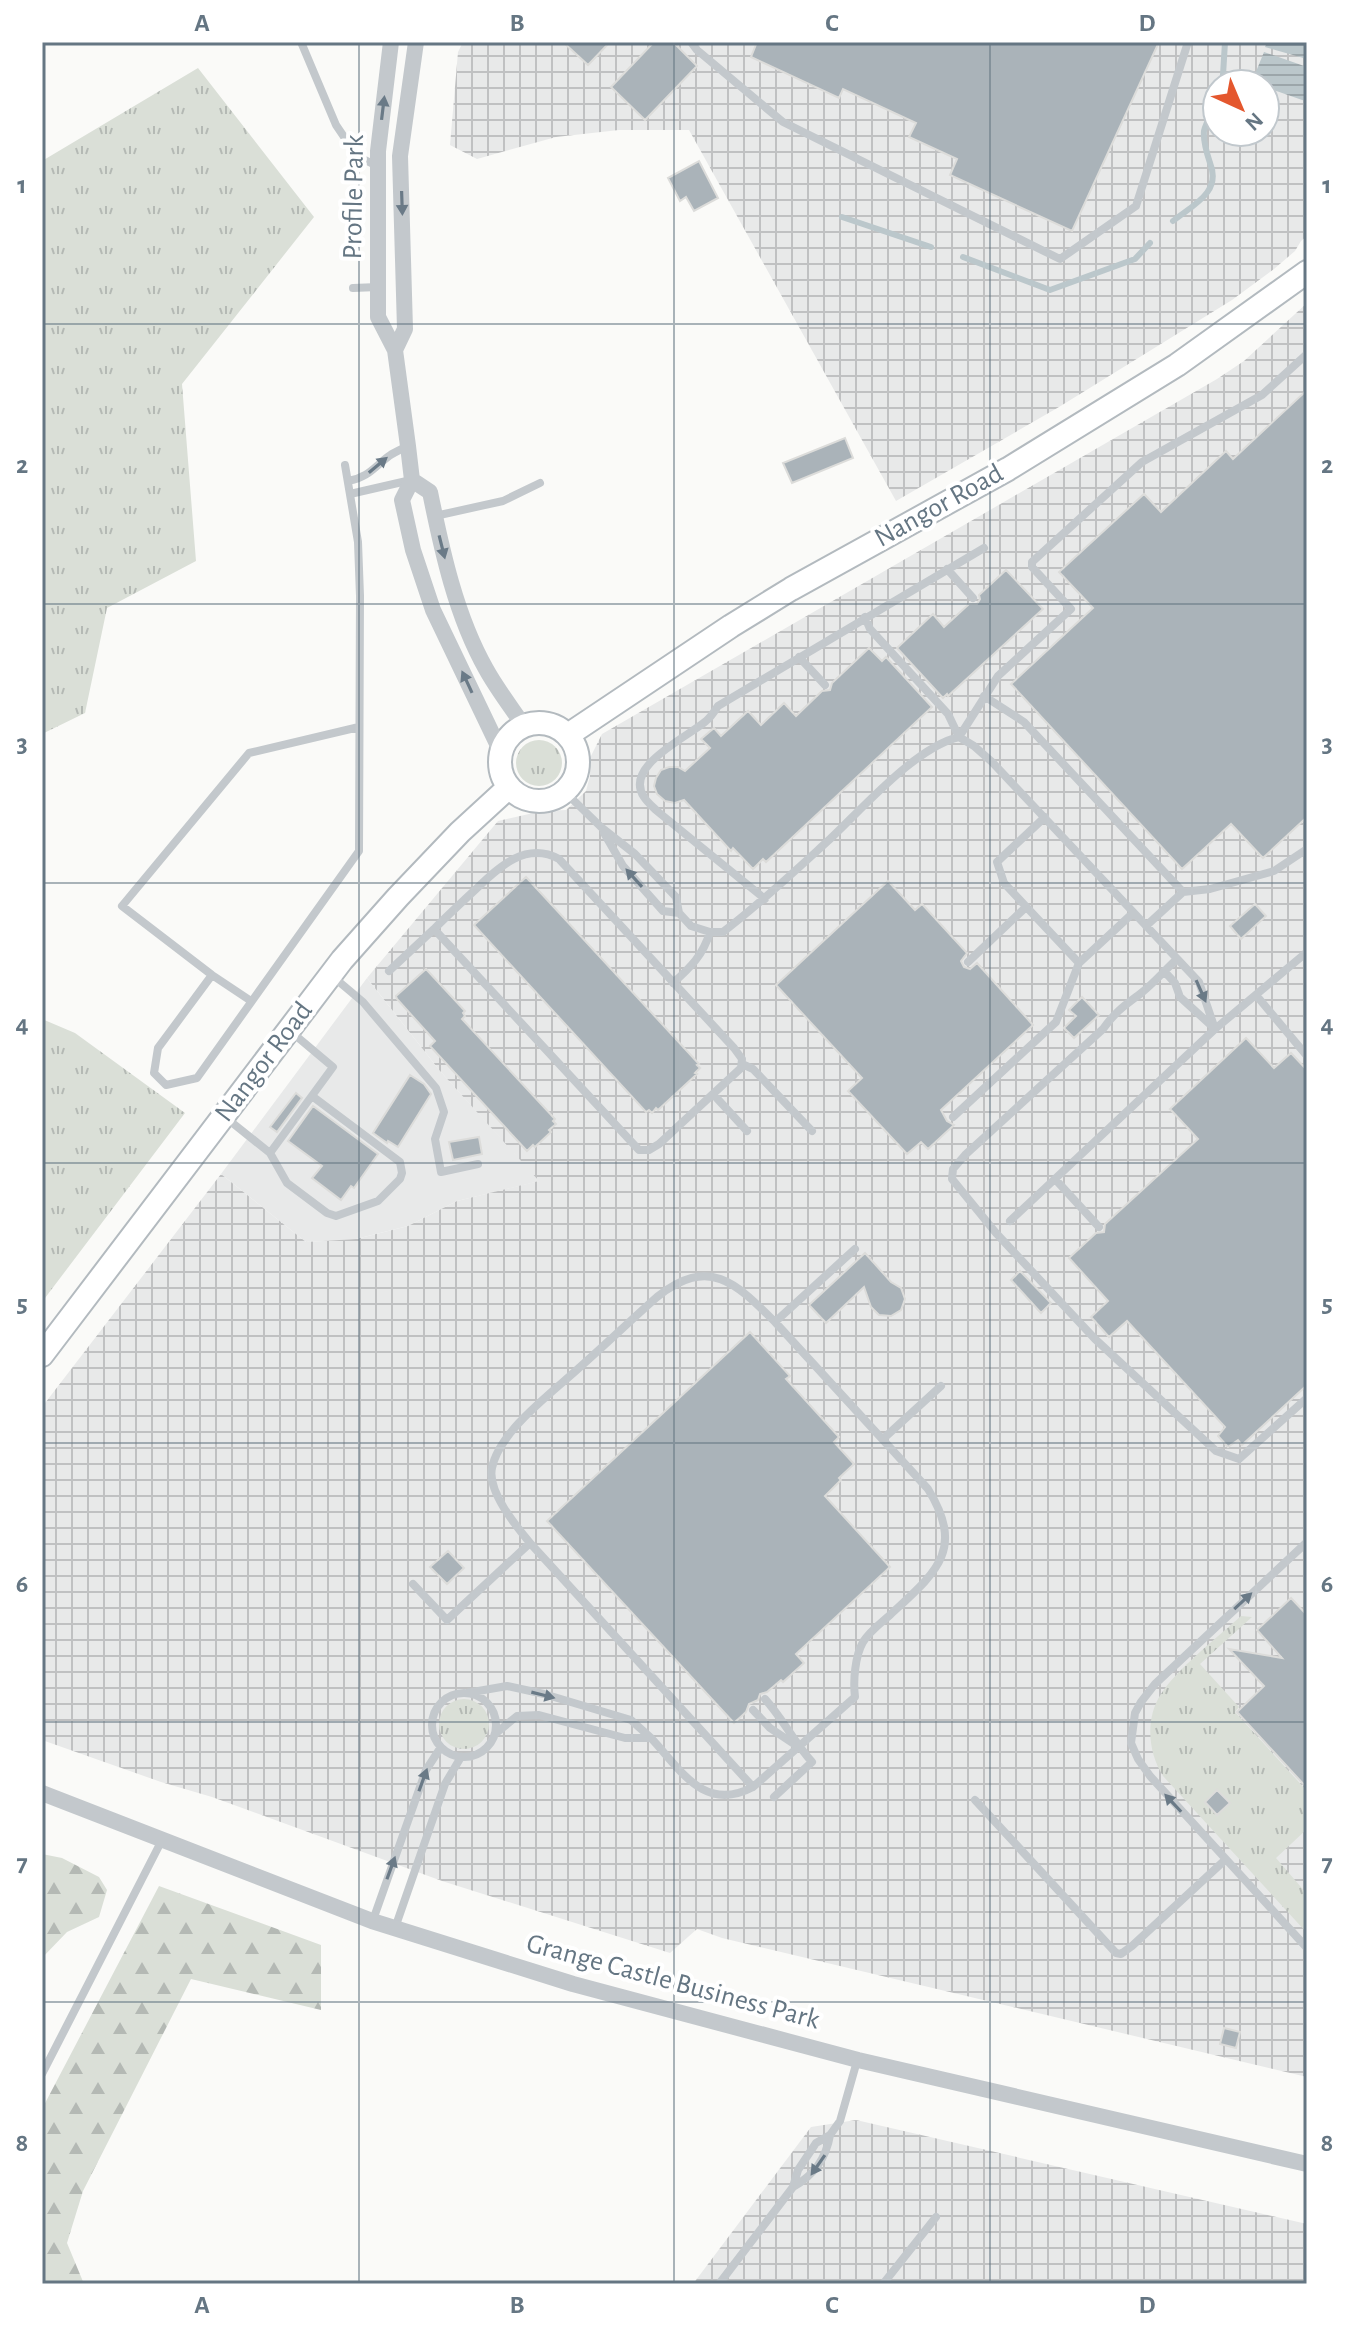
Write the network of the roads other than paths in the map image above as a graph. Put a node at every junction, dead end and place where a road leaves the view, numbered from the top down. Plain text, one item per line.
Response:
1 (301, 42) edge
2 (391, 42) edge
3 (416, 42) edge
4 (691, 42) edge
5 (1188, 42) edge
6 (378, 167) junction
7 (1307, 272) edge
8 (378, 287) junction
9 (353, 288) dead end
10 (395, 350) junction
11 (1307, 354) edge
12 (408, 446) junction
13 (345, 465) dead end
14 (412, 480) junction
15 (348, 481) junction
16 (540, 483) dead end
17 (350, 494) junction
18 (435, 516) junction
19 (984, 548) dead end
20 (947, 569) junction
21 (973, 598) dead end
22 (865, 617) junction
23 (799, 657) junction
24 (825, 685) dead end
25 (984, 696) junction
26 (524, 726) junction
27 (359, 727) junction
28 (568, 735) junction
29 (959, 737) junction
30 (501, 752) junction
31 (509, 787) junction
32 (565, 792) junction
33 (1045, 817) junction
34 (602, 828) junction
35 (1307, 849) edge
36 (1183, 892) junction
37 (765, 899) junction
38 (1026, 907) junction
39 (679, 913) junction
40 (1133, 913) junction
41 (1146, 926) junction
42 (434, 929) junction
43 (710, 932) junction
44 (1307, 952) edge
45 (1177, 959) junction
46 (968, 962) dead end
47 (1079, 963) junction
48 (389, 971) dead end
49 (1164, 971) junction
50 (212, 975) junction
51 (331, 975) junction
52 (673, 983) junction
53 (1256, 995) junction
54 (251, 1001) junction
55 (1215, 1029) junction
56 (288, 1030) junction
57 (1307, 1056) edge
58 (742, 1064) junction
59 (713, 1094) junction
60 (312, 1096) junction
61 (224, 1115) junction
62 (953, 1117) dead end
63 (747, 1131) dead end
64 (812, 1131) dead end
65 (270, 1153) junction
66 (478, 1164) dead end
67 (1055, 1179) junction
68 (1010, 1221) dead end
69 (1099, 1227) dead end
70 (855, 1249) dead end
71 (775, 1322) junction
72 (42, 1355) edge
73 (941, 1386) dead end
74 (1307, 1398) edge
75 (883, 1439) junction
76 (1307, 1542) edge
77 (530, 1543) junction
78 (413, 1584) dead end
79 (467, 1693) junction
80 (765, 1699) dead end
81 (753, 1710) dead end
82 (495, 1734) junction
83 (651, 1738) junction
84 (798, 1746) junction
85 (441, 1747) junction
86 (461, 1757) junction
87 (753, 1787) junction
88 (42, 1793) edge
89 (774, 1797) dead end
90 (975, 1800) dead end
91 (163, 1839) junction
92 (1225, 1860) junction
93 (372, 1921) junction
94 (395, 1929) junction
95 (1307, 1948) edge
96 (858, 2060) junction
97 (42, 2074) edge
98 (830, 2135) junction
99 (1307, 2164) edge
100 (793, 2187) junction
101 (936, 2217) dead end
102 (719, 2284) edge
103 (883, 2284) edge

1 - 6 lane
6 -> 2 street, Profile Park
3 -> 10 street, Profile Park
4 - 5 lane
6 - 8 street, Profile Park
7 - 28 main road, Nangor Road
8 - 9 lane
8 - 10 street, Profile Park
10 - 12 street, Profile Park
11 - 25 lane
12 - 14 street, Profile Park
15 -> 12 lane
13 - 15 lane
14 - 17 lane
14 - 18 street, Profile Park
30 -> 14 street, Profile Park
15 - 17 lane
16 - 18 lane
17 - 27 lane
18 -> 26 street, Profile Park
19 - 20 lane
20 - 21 lane
20 - 22 lane
22 - 23 lane
22 - 29 lane
23 - 24 lane
23 - 37 lane
25 - 29 lane
25 - 36 lane
26 - 28 main road
26 - 30 main road
27 - 50 lane
27 - 54 lane
28 - 32 main road
29 - 33 lane
29 - 37 lane
30 - 31 main road
31 - 32 main road
31 - 51 main road, Nangor Road
32 - 34 lane
33 - 38 lane
33 - 40 lane
34 - 39 lane
39 -> 34 lane
35 - 36 lane
36 - 41 lane
37 - 43 lane
38 - 46 lane
38 - 47 lane
39 - 43 lane
40 - 41 lane
40 - 47 lane
41 - 45 lane
42 - 48 lane
42 - 52 lane
42 - 59 lane
43 - 52 lane
44 - 53 lane
45 - 49 lane
45 -> 55 lane
47 - 62 lane
49 - 55 lane
49 - 74 lane
50 - 54 lane
50 - 54 lane
51 - 56 main road, Nangor Road
51 - 66 lane
52 - 58 lane
53 - 55 lane
53 - 57 lane
55 - 67 lane
56 - 60 lane
56 - 61 main road, Nangor Road
58 - 59 lane
58 - 64 lane
59 - 63 lane
60 - 65 lane
60 - 65 lane
61 - 65 lane
61 - 72 main road, Nangor Road
67 - 68 lane
67 - 69 lane
70 - 71 lane
71 - 75 lane
71 - 77 lane
73 - 75 lane
75 - 84 lane
92 -> 76 lane
77 - 78 lane
77 - 87 lane
79 - 82 lane
79 -> 83 lane
79 - 85 lane
80 - 84 lane
81 - 84 lane
82 - 83 lane
82 - 86 lane
83 - 87 lane
84 - 87 lane
84 - 89 lane
85 - 86 lane
93 -> 85 lane
86 - 94 lane
88 - 91 street, Grange Castle Business Park
90 - 92 lane
91 - 93 street, Grange Castle Business Park
91 - 97 lane
92 - 95 lane
93 - 94 street, Grange Castle Business Park
94 - 96 street, Grange Castle Business Park
96 - 98 lane
96 - 99 street, Grange Castle Business Park
98 - 100 lane
98 -> 100 lane
100 - 102 lane
101 - 103 lane

